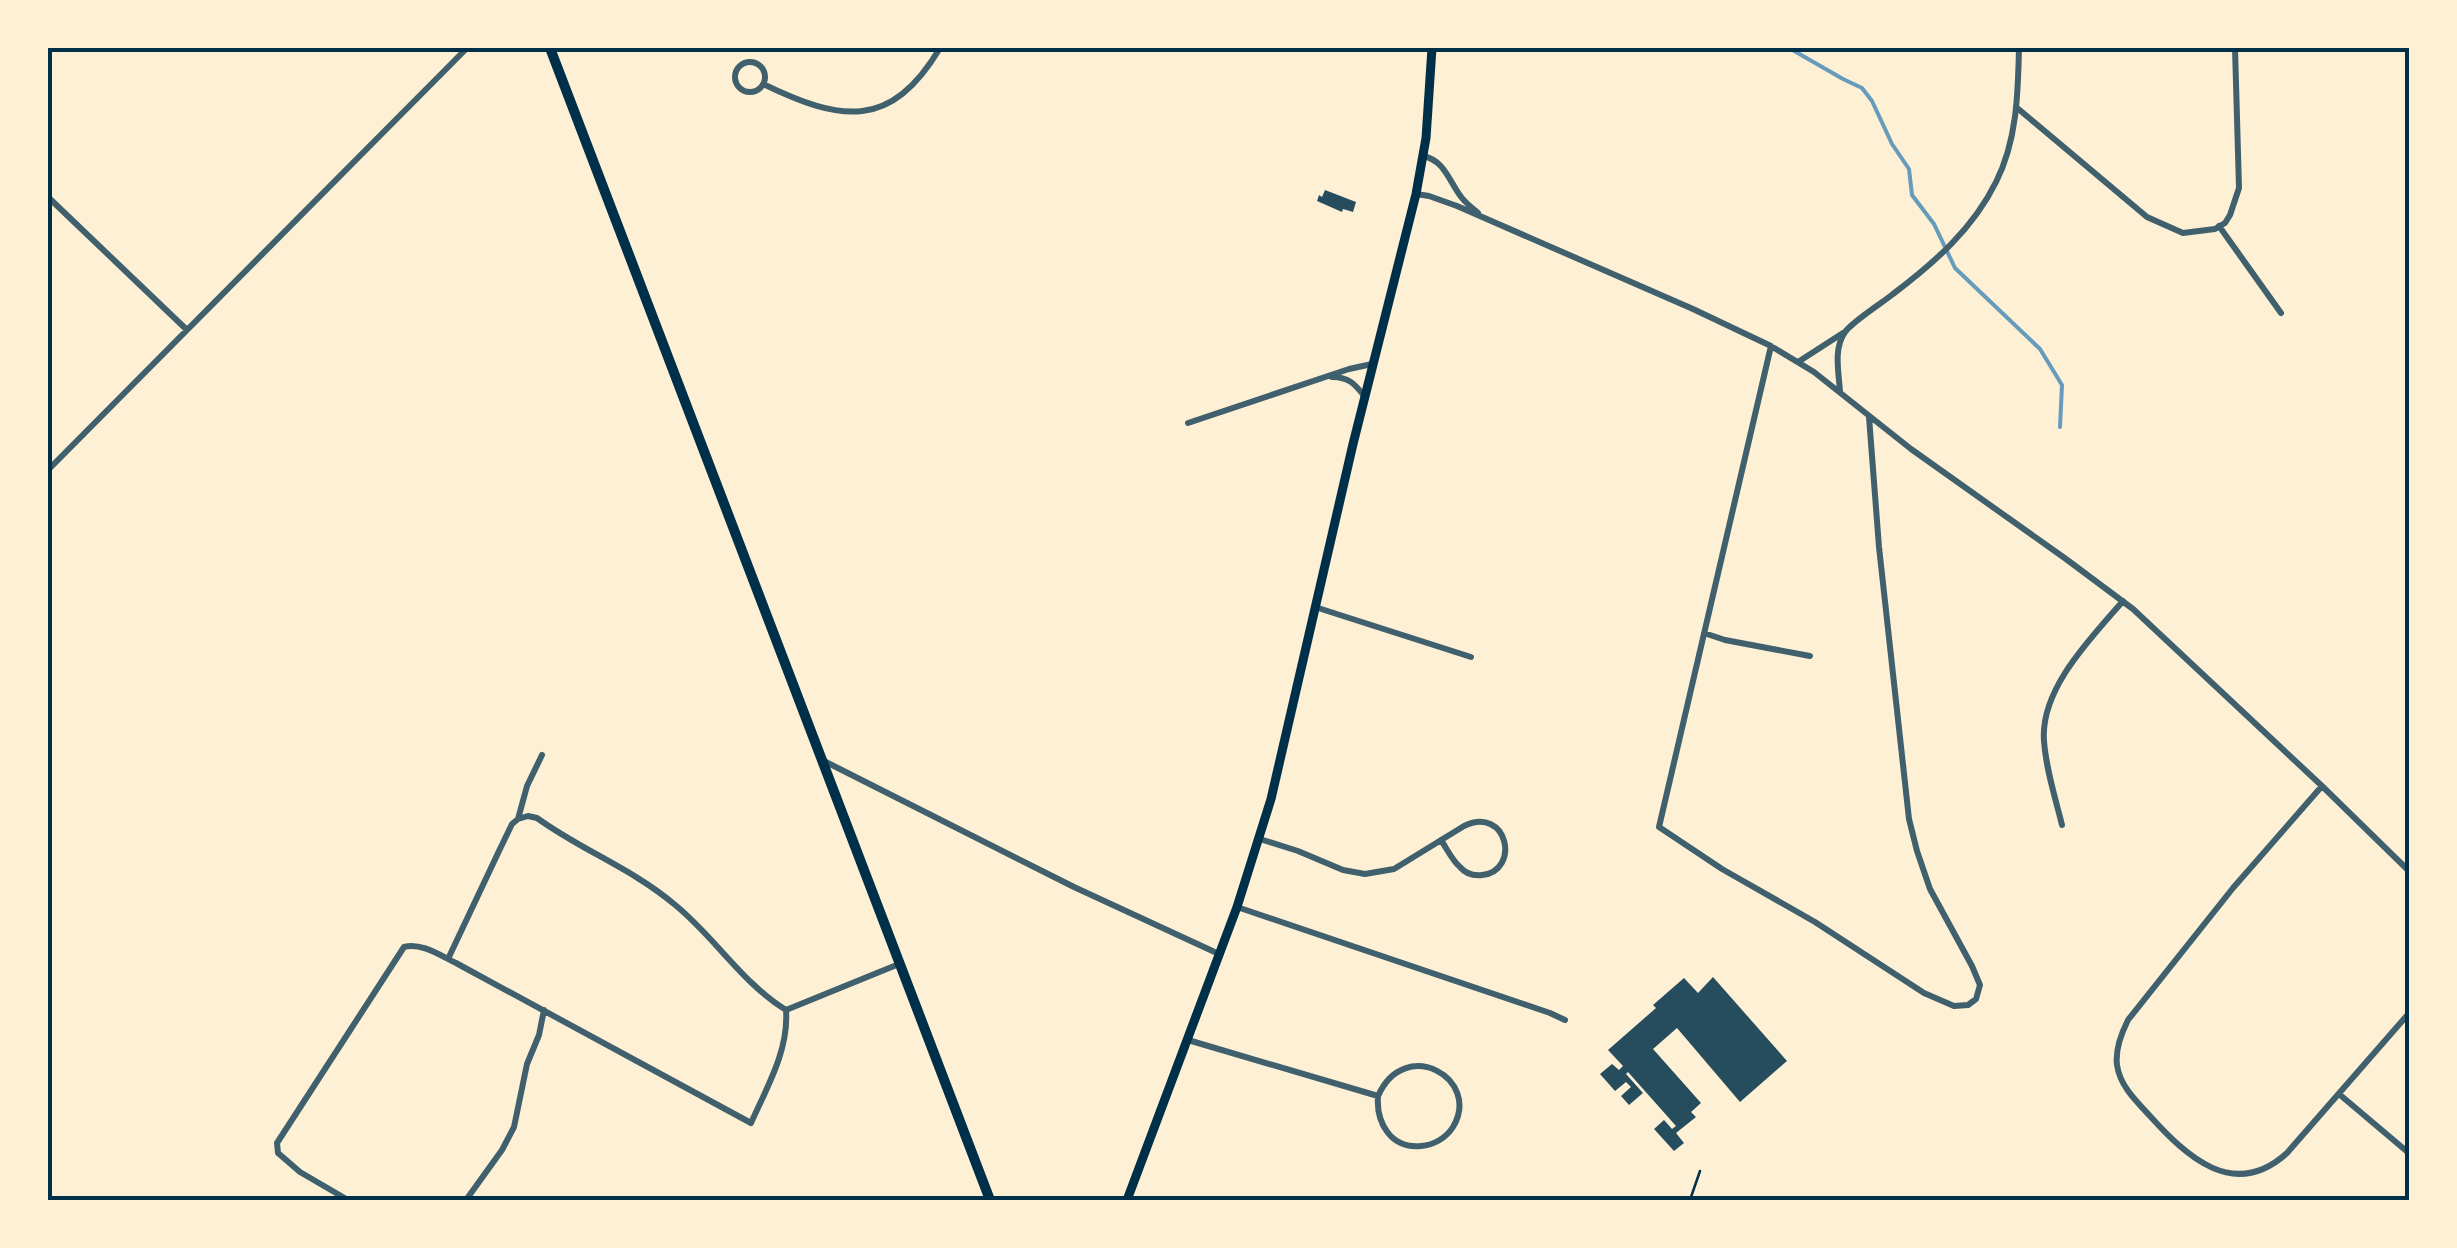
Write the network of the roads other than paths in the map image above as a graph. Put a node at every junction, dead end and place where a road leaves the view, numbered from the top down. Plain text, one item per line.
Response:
1 (467, 48) edge
2 (550, 48) edge
3 (940, 48) edge
4 (1432, 48) edge
5 (2019, 48) edge
6 (2235, 48) edge
7 (762, 84) junction
8 (2016, 108) junction
9 (1423, 156) junction
10 (1416, 194) junction
11 (48, 197) edge
12 (1487, 220) junction
13 (2220, 226) junction
14 (2282, 313) dead end
15 (186, 329) junction
16 (1846, 331) junction
17 (1771, 346) junction
18 (1798, 362) junction
19 (1372, 364) junction
20 (1325, 377) junction
21 (1840, 392) junction
22 (1364, 397) junction
23 (1870, 417) junction
24 (1188, 423) dead end
25 (48, 470) edge
26 (2123, 602) junction
27 (1315, 608) junction
28 (1704, 633) junction
29 (1810, 656) dead end
30 (1471, 657) dead end
31 (542, 756) dead end
32 (821, 759) junction
33 (2322, 786) junction
34 (518, 819) junction
35 (2062, 825) dead end
36 (1260, 839) junction
37 (1441, 840) junction
38 (2410, 872) edge
39 (1237, 907) junction
40 (1219, 954) junction
41 (448, 959) junction
42 (900, 964) junction
43 (544, 1010) junction
44 (786, 1010) junction
45 (2410, 1012) edge
46 (1565, 1020) dead end
47 (1188, 1040) junction
48 (2339, 1094) junction
49 (1378, 1096) junction
50 (2410, 1154) edge
51 (348, 1200) edge
52 (466, 1200) edge
53 (990, 1200) edge
54 (1127, 1200) edge

1 - 15 street
2 - 32 main road
3 - 7 street
4 - 9 main road
5 - 8 street
6 - 13 street
7 - 7 street
8 - 13 street
8 - 16 street
9 - 10 main road
9 - 12 street
10 - 12 street
10 - 19 main road
11 - 15 street
12 - 17 street
13 - 14 street
15 - 25 street
16 - 18 street
16 - 21 street
17 - 18 street
17 - 28 street
18 - 21 street
19 - 20 street
19 - 22 main road
20 - 22 street
20 - 24 street
21 - 23 street
22 - 27 main road
23 - 26 street
23 - 28 street
26 - 33 street
26 - 35 street
27 - 30 street
27 - 36 main road
28 - 29 street
31 - 34 street
32 - 40 street
32 - 42 main road
33 - 38 street
33 - 48 street
34 - 41 street
34 - 44 street
36 - 37 street
36 - 39 main road
37 - 37 street
39 - 40 main road
39 - 46 street
40 - 47 main road
41 - 43 street
41 - 51 street
42 - 44 street
42 - 53 main road
43 - 44 street
43 - 52 street
45 - 48 street
47 - 49 street
47 - 54 main road
48 - 50 street
49 - 49 street

